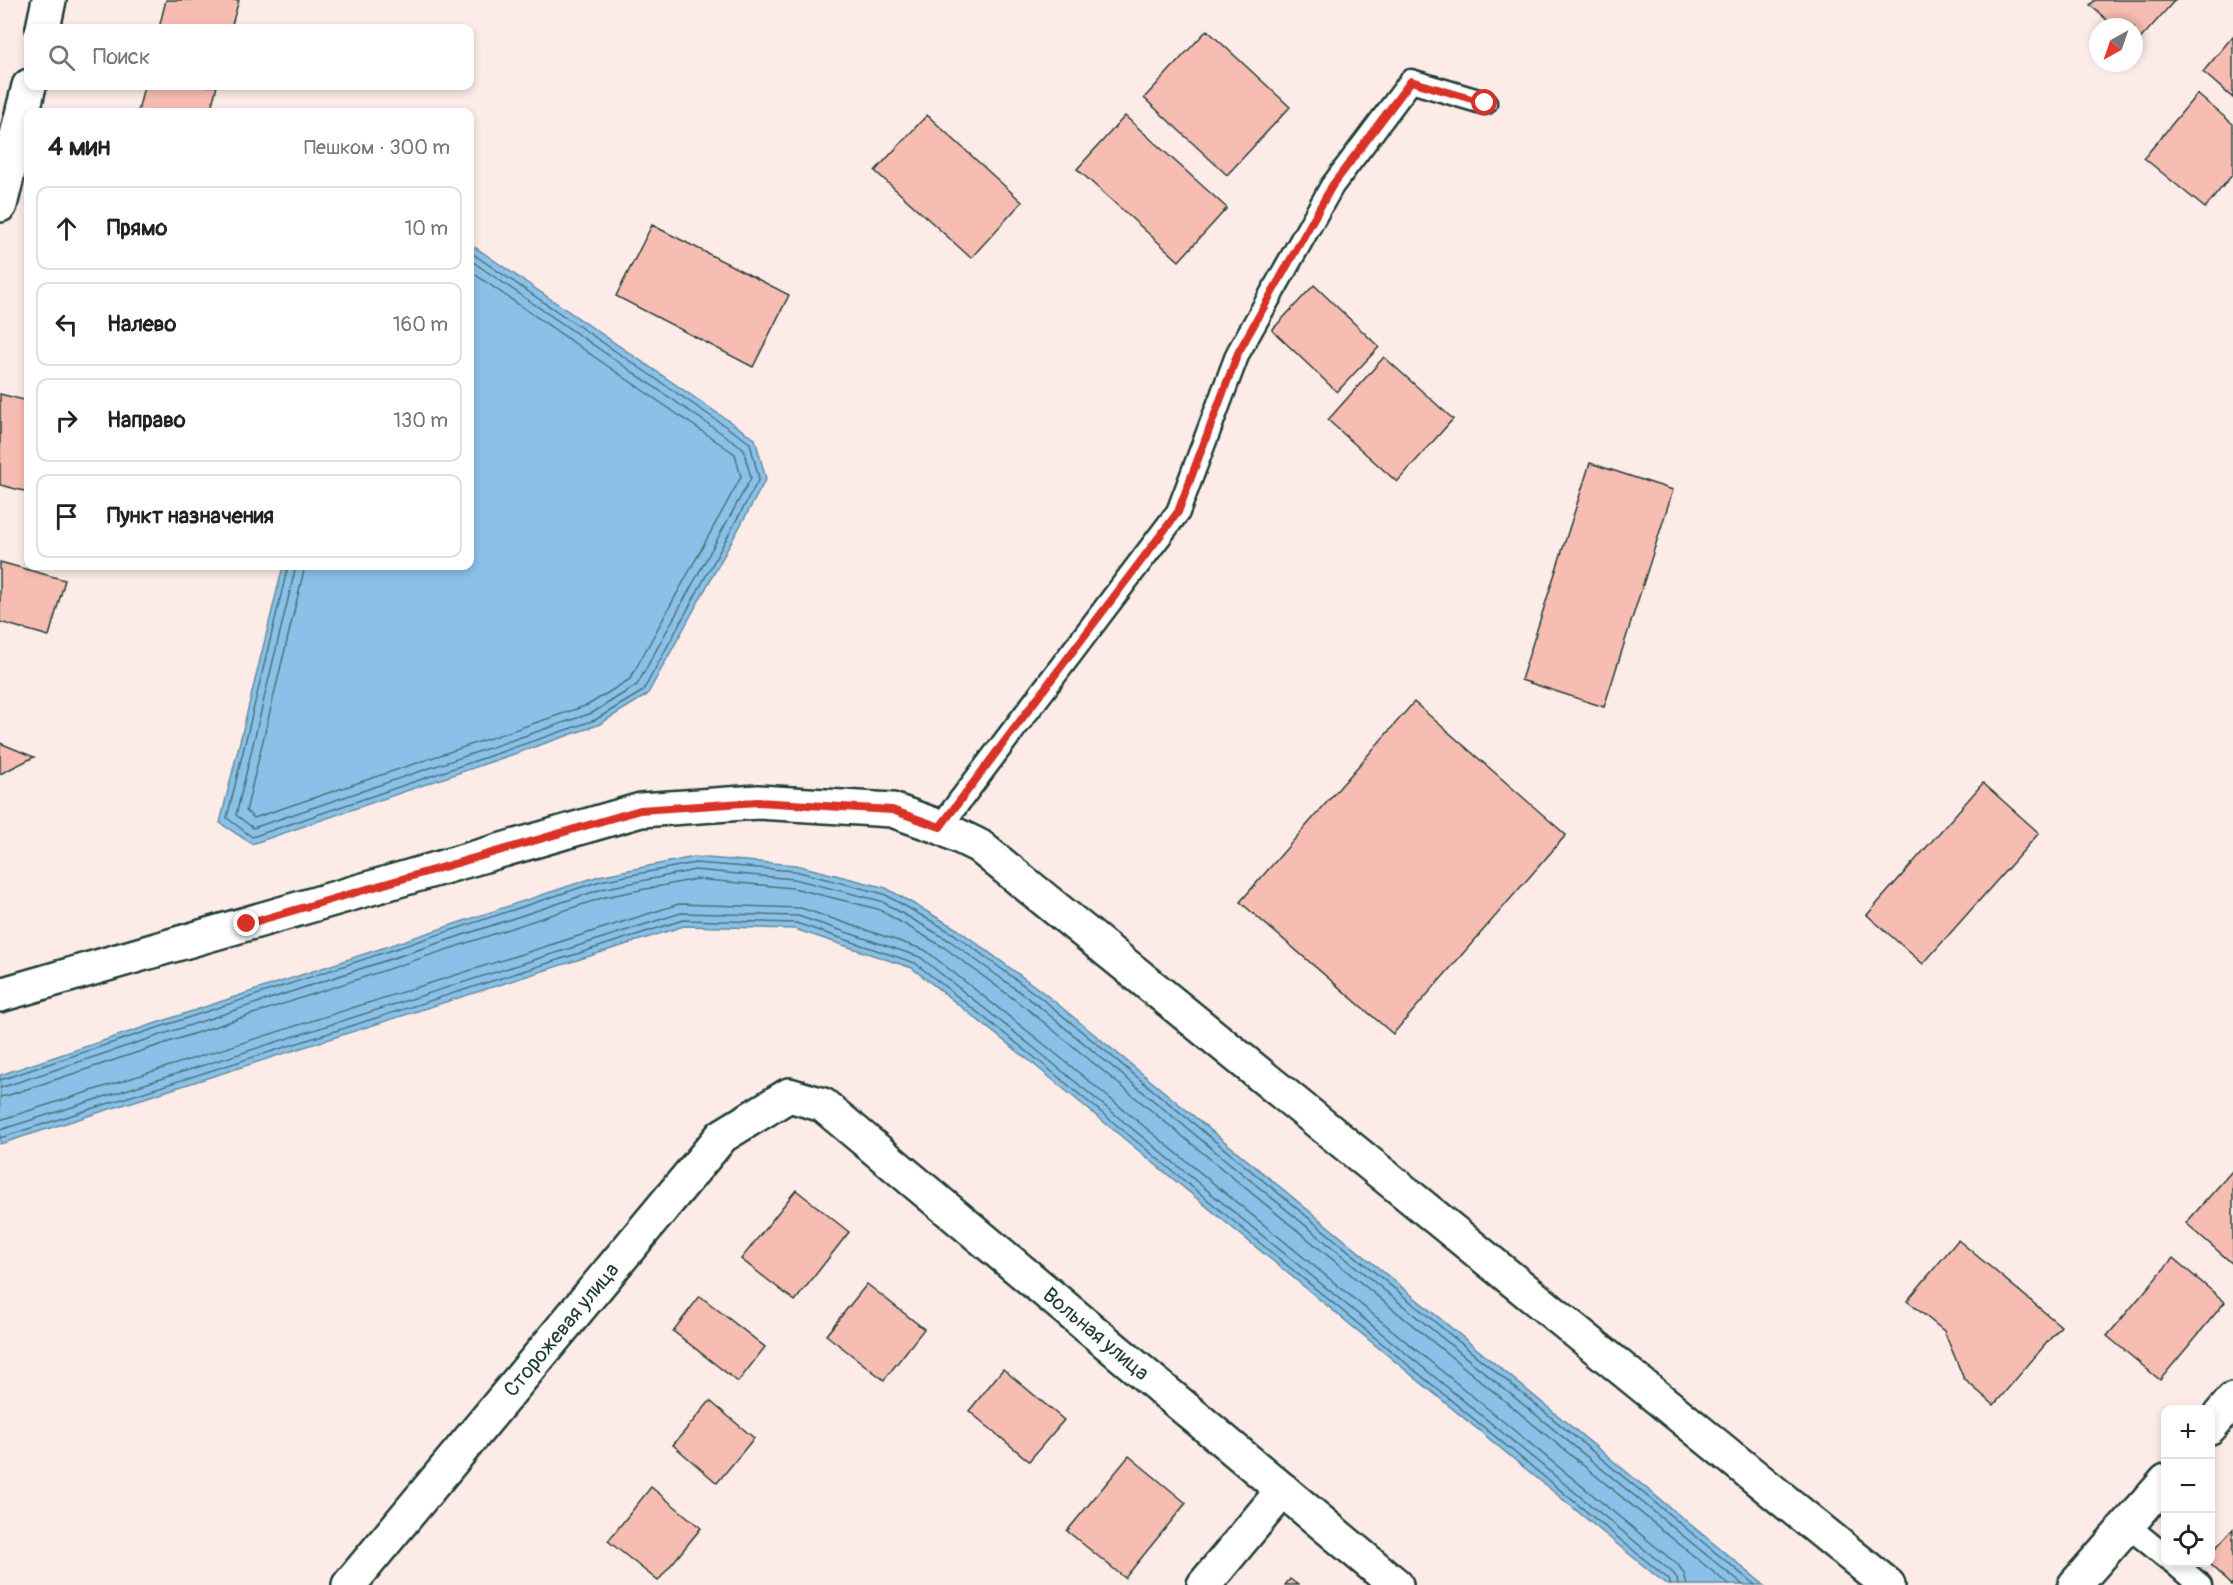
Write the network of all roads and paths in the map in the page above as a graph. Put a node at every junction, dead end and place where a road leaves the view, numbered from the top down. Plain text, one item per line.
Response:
1 (49, 0) edge
2 (43, 24) edge
3 (28, 90) edge
4 (1485, 103) dead end
5 (0, 205) edge
6 (940, 827) junction
7 (0, 995) edge
8 (789, 1095) joint
9 (2233, 1400) edge
10 (2215, 1422) edge
11 (2161, 1487) edge
12 (1283, 1490) junction
13 (2128, 1526) junction
14 (2161, 1553) edge
15 (2178, 1567) edge
16 (349, 1585) edge
17 (1204, 1585) edge
18 (1396, 1585) edge
19 (1888, 1585) edge
20 (2075, 1585) edge
21 (2200, 1585) edge

1 - 2 street
3 - 5 street
4 - 6 lane
6 - 7 street
6 - 19 street
8 - 12 street, Вольная улица
8 - 16 street, Сторожевая улица
9 - 10 street
11 - 13 street
12 - 17 street
12 - 18 street, Вольная улица
13 - 14 lane
13 - 20 street
15 - 21 lane

